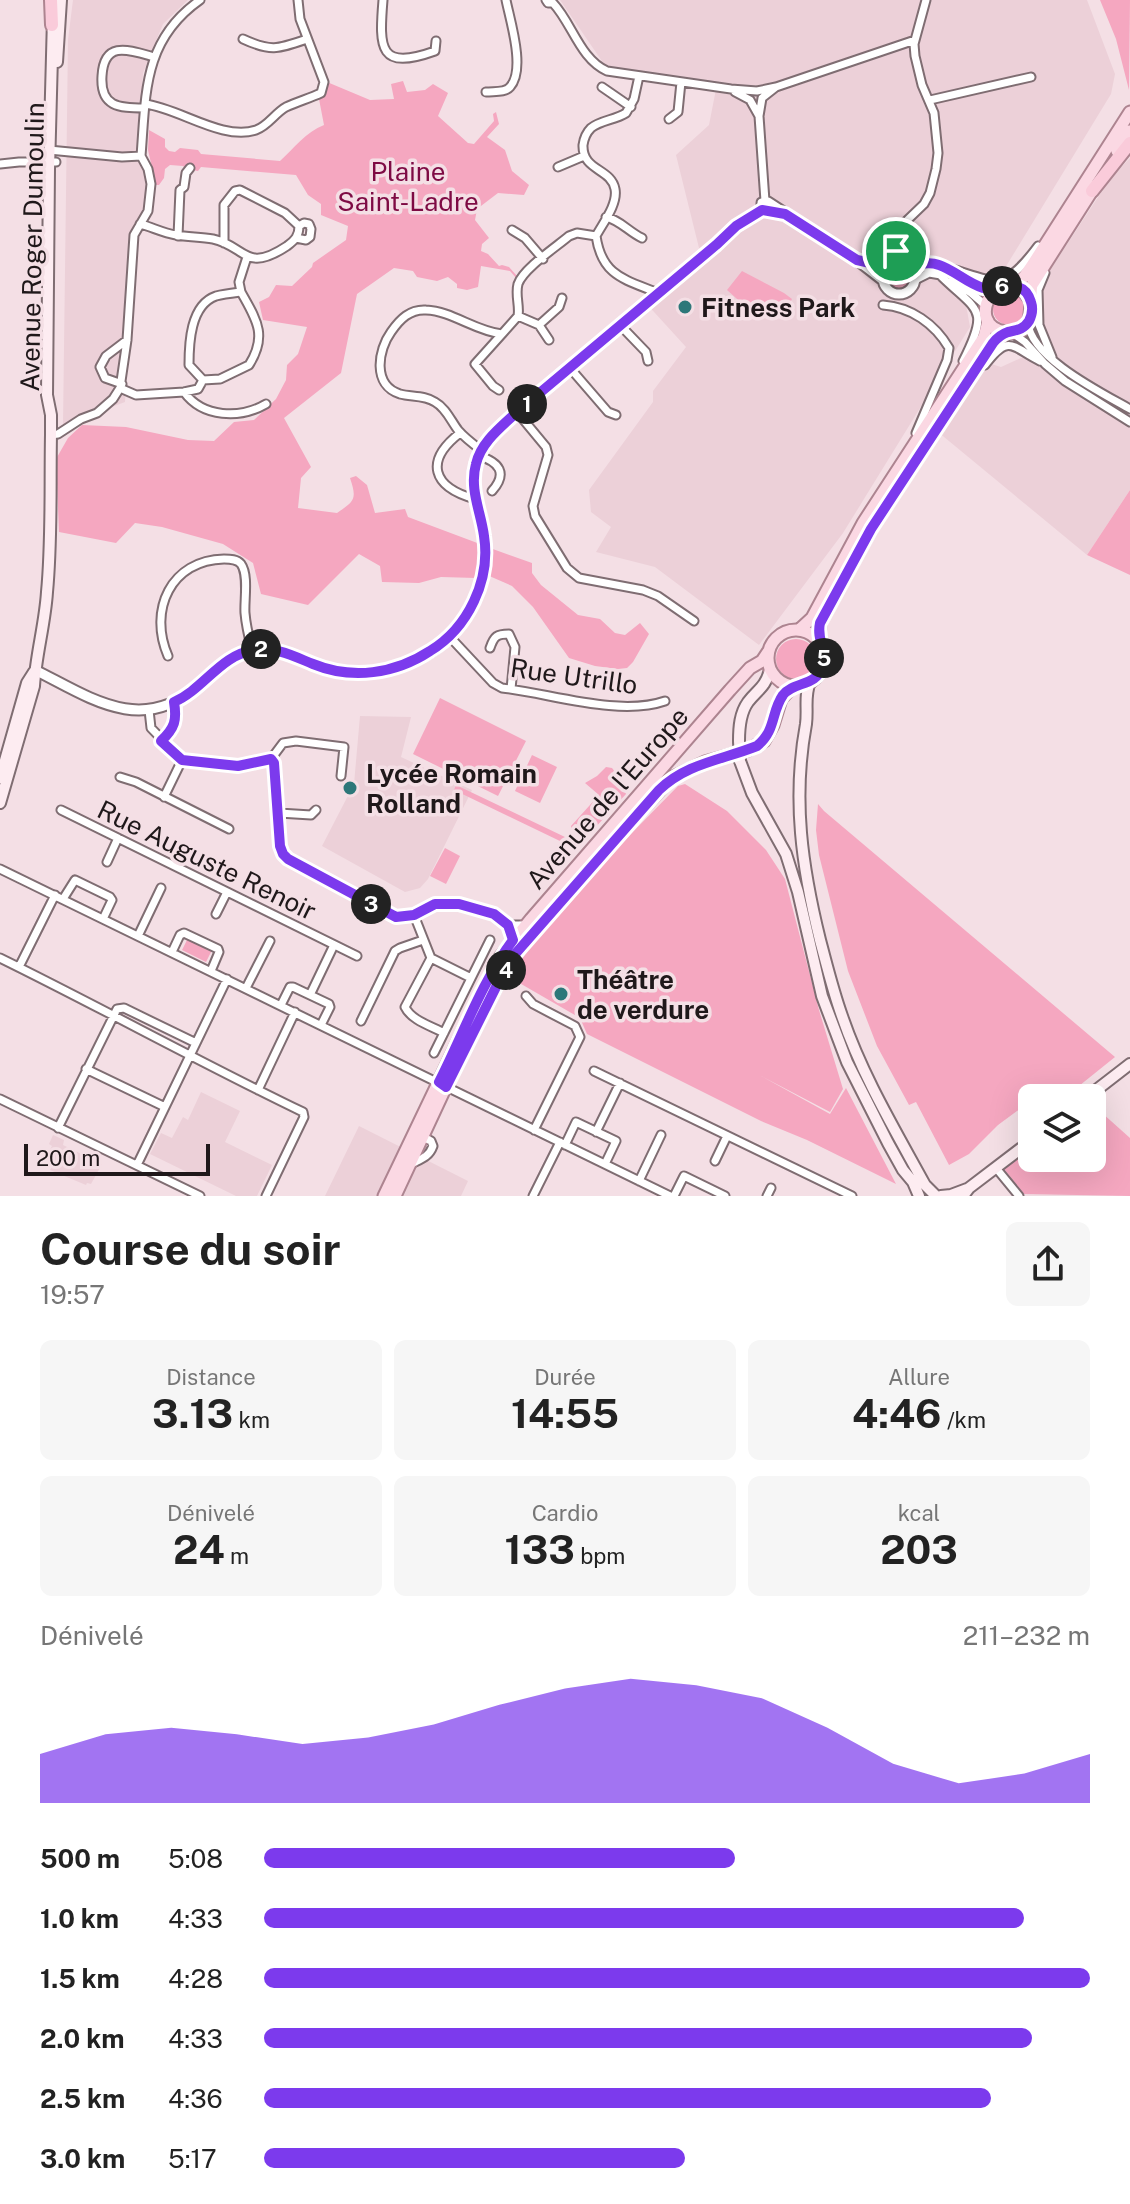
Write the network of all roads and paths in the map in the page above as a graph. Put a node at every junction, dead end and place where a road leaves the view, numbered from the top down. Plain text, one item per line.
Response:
1 (52, 0) edge
2 (61, 0) edge
3 (200, 0) edge
4 (298, 0) edge
5 (383, 0) edge
6 (506, 0) edge
7 (926, 0) edge
8 (551, 1) edge
9 (52, 25) joint
10 (243, 39) dead end
11 (307, 39) junction
12 (915, 40) junction
13 (436, 41) dead end
14 (154, 57) junction
15 (639, 76) junction
16 (1031, 77) dead end
17 (681, 82) junction
18 (602, 87) dead end
19 (486, 92) dead end
20 (756, 97) junction
21 (930, 100) junction
22 (145, 106) junction
23 (631, 107) junction
24 (1130, 112) edge
25 (669, 119) dead end
26 (1130, 131) edge
27 (1130, 143) edge
28 (52, 156) junction
29 (141, 156) junction
30 (584, 156) junction
31 (0, 164) edge
32 (558, 167) dead end
33 (190, 168) dead end
34 (1087, 189) junction
35 (766, 206) junction
36 (606, 217) junction
37 (140, 224) junction
38 (512, 230) dead end
39 (1067, 230) junction
40 (178, 236) junction
41 (596, 236) junction
42 (642, 238) dead end
43 (224, 243) junction
44 (896, 251) junction
45 (247, 257) junction
46 (543, 259) junction
47 (857, 260) junction
48 (906, 264) junction
49 (890, 265) junction
50 (941, 270) junction
51 (915, 280) junction
52 (884, 281) junction
53 (1011, 286) junction
54 (995, 289) junction
55 (241, 292) junction
56 (658, 293) junction
57 (562, 298) dead end
58 (1030, 300) junction
59 (883, 305) dead end
60 (985, 305) junction
61 (518, 316) junction
62 (988, 321) junction
63 (1029, 321) junction
64 (539, 325) junction
65 (620, 325) junction
66 (1009, 332) junction
67 (502, 334) junction
68 (127, 340) junction
69 (549, 340) dead end
70 (648, 361) dead end
71 (1049, 361) junction
72 (570, 368) junction
73 (203, 380) junction
74 (121, 386) junction
75 (950, 389) junction
76 (499, 390) dead end
77 (184, 392) junction
78 (266, 404) dead end
79 (1130, 409) edge
80 (517, 412) junction
81 (945, 414) junction
82 (616, 415) dead end
83 (1130, 422) edge
84 (460, 433) junction
85 (51, 435) junction
86 (480, 453) junction
87 (902, 464) junction
88 (492, 491) dead end
89 (475, 499) junction
90 (694, 621) dead end
91 (800, 629) junction
92 (449, 636) junction
93 (819, 641) junction
94 (490, 648) dead end
95 (252, 650) junction
96 (768, 652) junction
97 (168, 656) dead end
98 (35, 670) junction
99 (770, 670) junction
100 (810, 682) junction
101 (793, 686) junction
102 (511, 689) junction
103 (665, 701) dead end
104 (174, 702) junction
105 (149, 710) junction
106 (161, 741) junction
107 (271, 759) junction
108 (182, 760) junction
109 (341, 776) dead end
110 (120, 777) dead end
111 (0, 778) edge
112 (164, 797) junction
113 (0, 803) edge
114 (61, 810) dead end
115 (316, 810) dead end
116 (279, 813) junction
117 (229, 829) dead end
118 (118, 838) junction
119 (107, 862) dead end
120 (0, 869) edge
121 (161, 888) dead end
122 (227, 892) junction
123 (55, 895) junction
124 (63, 899) junction
125 (216, 914) dead end
126 (414, 915) junction
127 (103, 919) junction
128 (508, 925) junction
129 (526, 925) junction
130 (138, 936) junction
131 (423, 940) junction
132 (490, 940) dead end
133 (513, 940) junction
134 (270, 941) dead end
135 (334, 945) junction
136 (172, 952) junction
137 (357, 956) dead end
138 (0, 958) edge
139 (431, 958) junction
140 (19, 967) junction
141 (211, 971) junction
142 (471, 978) junction
143 (227, 979) junction
144 (246, 988) junction
145 (310, 995) junction
146 (526, 996) dead end
147 (281, 1005) junction
148 (295, 1012) junction
149 (114, 1014) junction
150 (361, 1021) dead end
151 (321, 1025) junction
152 (444, 1033) junction
153 (196, 1043) junction
154 (434, 1053) dead end
155 (190, 1056) junction
156 (1130, 1064) edge
157 (86, 1069) junction
158 (594, 1071) dead end
159 (620, 1083) junction
160 (443, 1084) junction
161 (1104, 1084) edge
162 (256, 1089) junction
163 (0, 1099) edge
164 (165, 1107) junction
165 (58, 1128) junction
166 (534, 1130) junction
167 (596, 1132) junction
168 (419, 1135) junction
169 (661, 1135) dead end
170 (727, 1136) junction
171 (562, 1143) junction
172 (1018, 1151) edge
173 (715, 1161) dead end
174 (605, 1164) junction
175 (137, 1165) junction
176 (996, 1168) junction
177 (639, 1181) junction
178 (835, 1192) edge
179 (966, 1192) edge
180 (666, 1195) edge
181 (200, 1196) edge
182 (266, 1196) edge
183 (384, 1196) edge
184 (395, 1196) edge
185 (533, 1196) edge
186 (725, 1196) edge
187 (852, 1196) edge
188 (919, 1196) edge
189 (936, 1196) edge
190 (1019, 1196) edge

1 - 9 highway
2 - 28 main road, Avenue Roger Dumoulin
3 - 14 street
4 - 11 street
5 - 13 street
6 - 19 street
7 - 12 street
8 - 15 street
9 - 28 main road, Avenue Roger Dumoulin
10 - 11 street
11 - 22 street
12 - 20 street
12 - 21 street
14 - 22 street
14 - 22 street
15 - 17 street
15 - 23 street
16 - 21 street
17 - 20 street
17 - 25 street
18 - 23 street
20 - 35 street
21 - 44 street
22 - 29 street
23 - 30 street
24 - 34 main road
26 - 34 main road
27 - 34 highway
28 - 29 street
28 - 31 street
28 - 85 main road, Avenue Roger Dumoulin
29 - 37 street
30 - 32 street
30 - 36 street
33 - 40 street
34 - 39 main road
34 - 50 street
34 - 53 main road
35 - 47 street
35 - 56 street
36 - 41 street
36 - 42 street
37 - 40 street
37 - 68 street
38 - 46 street
39 - 58 main road
39 - 71 street
40 - 43 street
41 - 46 street
41 - 56 street
43 - 45 street
43 - 45 street
44 - 48 street
44 - 49 street
45 - 55 street
46 - 61 street
47 - 49 street
47 - 52 street
48 - 49 street
48 - 50 street
48 - 51 street
49 - 52 street
50 - 51 street
50 - 54 street
50 - 60 street
50 - 75 street
51 - 52 street
53 - 54 main road
53 - 58 main road
54 - 60 main road
55 - 73 street
55 - 73 street
56 - 65 street
57 - 64 street
58 - 63 main road
59 - 87 street
60 - 62 main road
61 - 64 street
61 - 67 street
62 - 66 main road
62 - 75 main road
63 - 66 main road
63 - 71 street
64 - 69 street
65 - 70 street
65 - 72 street
66 - 71 street
66 - 81 main road
67 - 76 street
67 - 84 street
68 - 74 street
68 - 74 street
71 - 79 street
71 - 81 street
71 - 83 street
72 - 80 street
72 - 82 street
73 - 77 street
74 - 77 street
74 - 85 street
75 - 87 main road
77 - 78 street
80 - 86 street
80 - 90 street
81 - 93 main road
84 - 86 street
84 - 89 street
85 - 98 main road, Avenue Roger Dumoulin
86 - 88 street
86 - 89 street
87 - 91 main road
89 - 92 street
91 - 93 main road
91 - 96 main road
92 - 95 street
92 - 102 street, Rue Utrillo
93 - 100 main road
94 - 102 street
95 - 97 street
95 - 104 street
96 - 99 main road
96 - 129 main road, Avenue de l'Europe
98 - 105 street
98 - 111 main road
98 - 113 main road
99 - 101 main road
99 - 188 main road, bridge
100 - 101 main road
100 - 189 main road
101 - 160 main road, Avenue de l'Europe
102 - 103 street, Rue Utrillo
104 - 105 street
104 - 106 street
105 - 106 street
106 - 108 street
107 - 108 street
107 - 109 street
107 - 116 street
108 - 112 street
110 - 112 street
112 - 117 street
114 - 118 street, Rue Auguste Renoir
115 - 116 street
116 - 126 street
118 - 119 street
118 - 122 street, Rue Auguste Renoir
120 - 123 street
121 - 130 street
122 - 125 street
122 - 135 street, Rue Auguste Renoir
123 - 124 street
123 - 140 street
124 - 127 street
124 - 127 street
126 - 128 street
126 - 131 street
127 - 130 street
128 - 129 street
128 - 133 street
129 - 133 main road, Avenue de l'Europe
130 - 136 street
131 - 139 street
131 - 150 street
132 - 142 street
133 - 160 main road, Avenue de l'Europe
134 - 144 street
135 - 137 street, Rue Auguste Renoir
135 - 145 street, Rue Auguste Renoir
136 - 141 street
136 - 141 street
138 - 140 street
139 - 142 street
139 - 152 street
140 - 149 street
141 - 143 street
142 - 152 street
143 - 144 street
143 - 153 street
144 - 147 street
145 - 147 street
145 - 151 street
146 - 166 street
147 - 148 street
148 - 151 street
148 - 162 street
149 - 153 street
149 - 155 street
149 - 157 street
151 - 160 street
152 - 154 street
153 - 155 street
155 - 162 street
155 - 164 street
156 - 161 main road
157 - 164 street
157 - 165 street
158 - 159 street
159 - 167 street
159 - 170 street
160 - 166 street
160 - 168 main road, Avenue de l'Europe
162 - 182 street
163 - 165 street
164 - 175 street
165 - 175 street
166 - 171 street
167 - 171 street
167 - 174 street
168 - 183 main road, Avenue de l'Europe
168 - 184 main road, Avenue de l'Europe
169 - 177 street
170 - 173 street
170 - 178 street
171 - 174 street
171 - 185 street
172 - 176 main road
174 - 177 street
175 - 181 street
176 - 179 main road
176 - 190 street
177 - 180 street
178 - 187 street
179 - 189 main road
180 - 186 street

